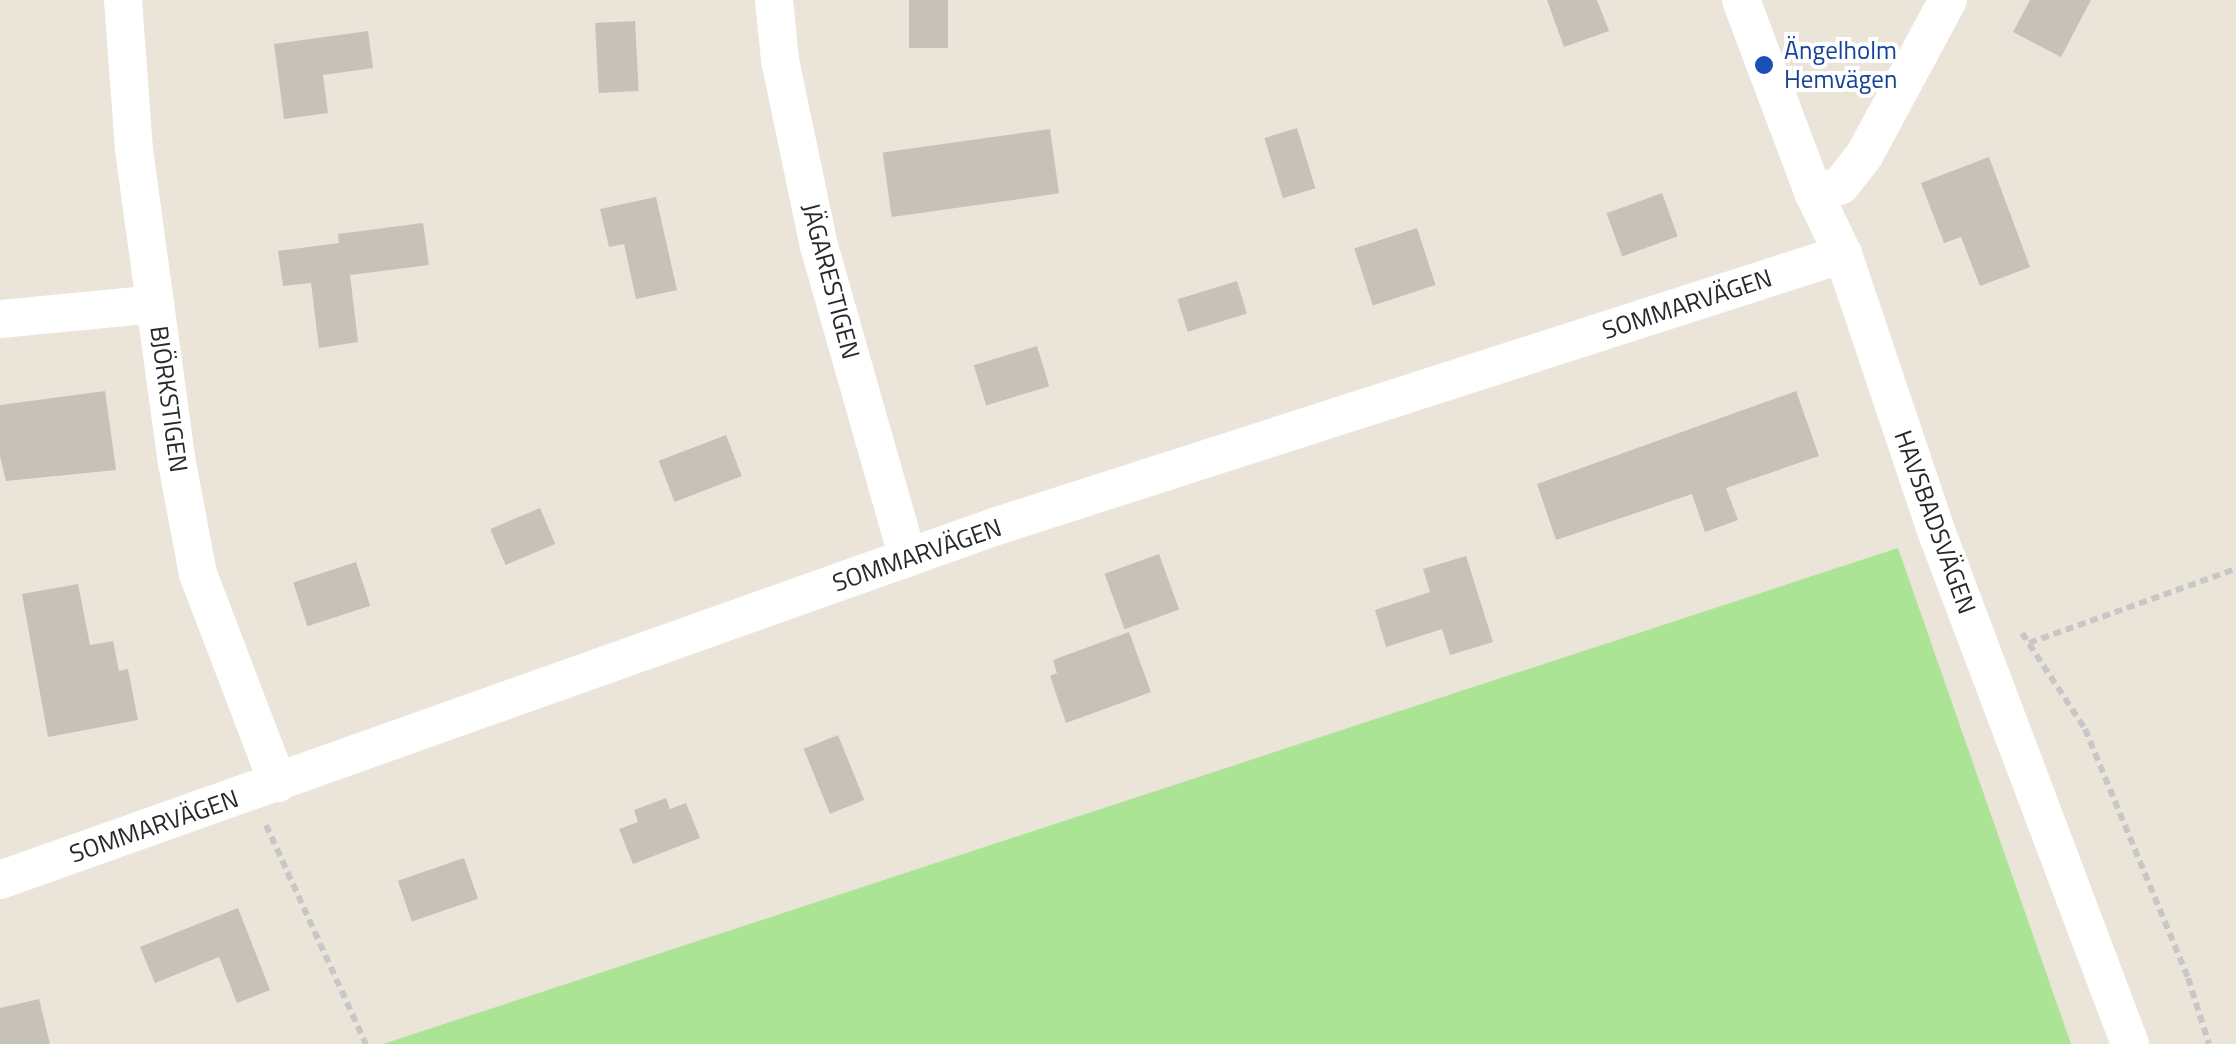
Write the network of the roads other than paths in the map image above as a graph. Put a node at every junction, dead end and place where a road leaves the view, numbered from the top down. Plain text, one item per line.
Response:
1 (124, 0) edge
2 (774, 0) edge
3 (1740, 0) edge
4 (1948, 0) edge
5 (1814, 194) junction
6 (1842, 254) junction
7 (155, 304) junction
8 (0, 320) edge
9 (908, 558) junction
10 (265, 788) junction
11 (0, 880) edge
12 (2130, 1044) edge

1 - 7 street, BJÖRKSTIGEN
2 - 9 street, JÄGARESTIGEN
3 - 5 street, HAVSBADSVÄGEN
4 - 5 street
5 - 6 street, HAVSBADSVÄGEN
6 - 9 street, SOMMARVÄGEN
6 - 12 street, HAVSBADSVÄGEN
7 - 8 street
7 - 10 street, BJÖRKSTIGEN
9 - 10 street, SOMMARVÄGEN
10 - 11 street, SOMMARVÄGEN

